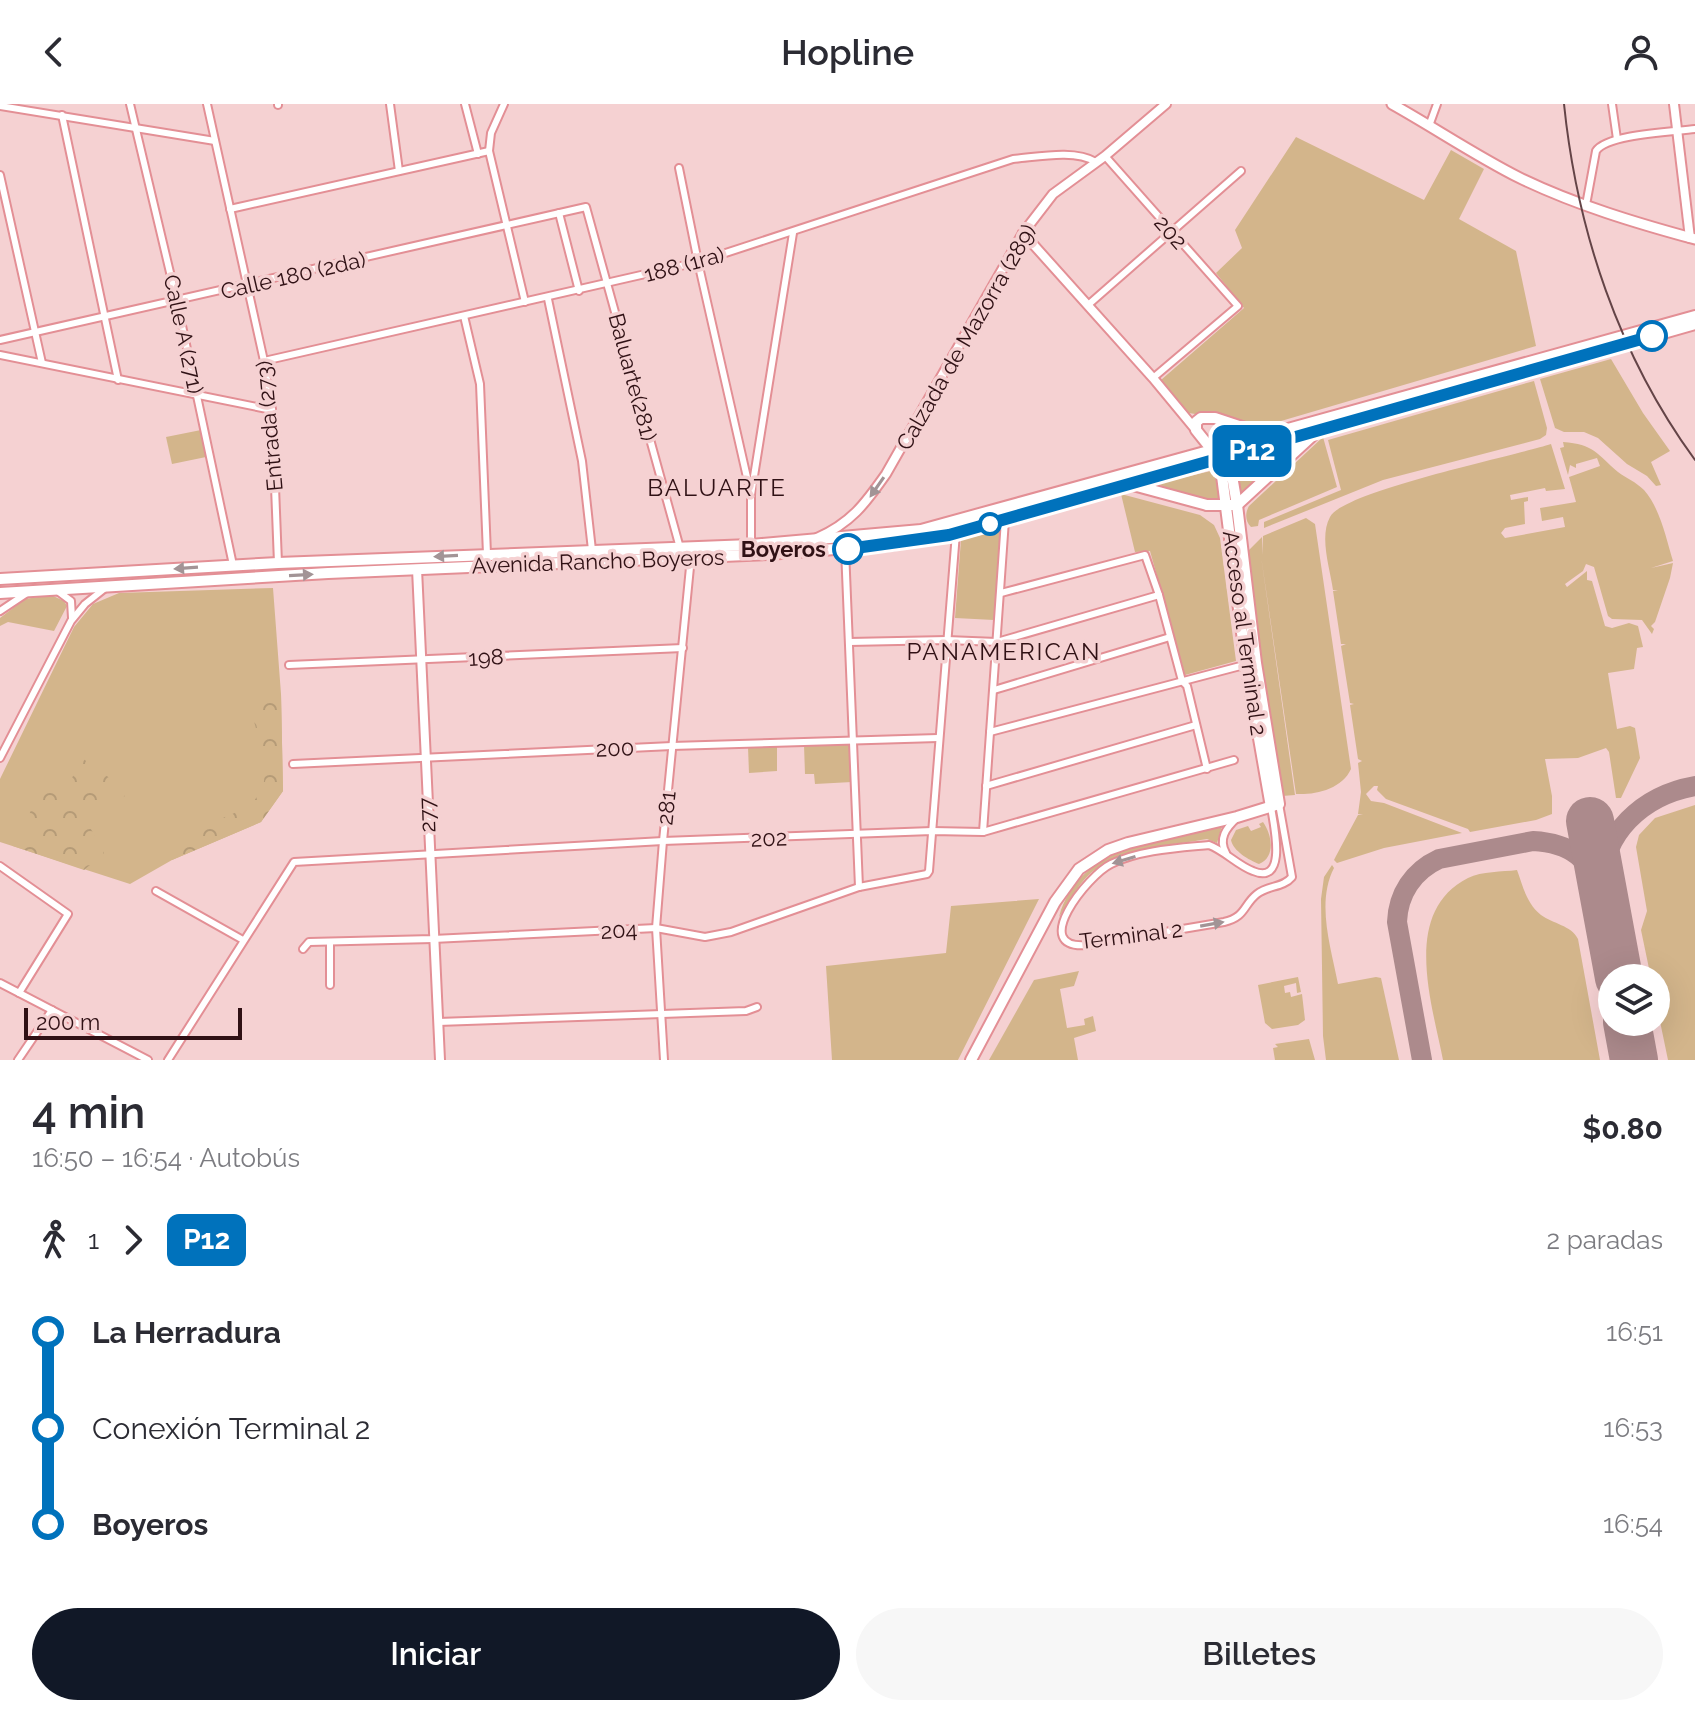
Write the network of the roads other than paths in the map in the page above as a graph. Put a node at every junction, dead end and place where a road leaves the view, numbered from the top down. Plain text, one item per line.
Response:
1 (130, 104) edge
2 (207, 104) edge
3 (390, 104) edge
4 (465, 104) edge
5 (504, 104) edge
6 (1166, 104) edge
7 (1392, 104) edge
8 (1437, 104) edge
9 (1612, 104) edge
10 (1674, 104) edge
11 (0, 106) edge
12 (62, 115) junction
13 (1429, 126) junction
14 (135, 127) junction
15 (1695, 129) edge
16 (1677, 131) junction
17 (1617, 139) junction
18 (215, 141) junction
19 (489, 151) junction
20 (478, 154) junction
21 (1105, 156) junction
22 (1096, 162) junction
23 (679, 168) dead end
24 (399, 171) junction
25 (1241, 171) dead end
26 (0, 175) edge
27 (1586, 205) junction
28 (586, 207) joint
29 (230, 209) junction
30 (559, 213) junction
31 (507, 225) junction
32 (793, 233) junction
33 (1023, 233) junction
34 (1172, 233) junction
35 (1693, 238) edge
36 (698, 262) junction
37 (607, 284) junction
38 (248, 286) junction
39 (579, 291) junction
40 (548, 299) junction
41 (177, 302) junction
42 (525, 302) junction
43 (1088, 305) junction
44 (106, 316) junction
45 (464, 316) junction
46 (1693, 322) edge
47 (35, 332) junction
48 (0, 340) edge
49 (0, 355) edge
50 (264, 361) junction
51 (42, 363) junction
52 (1153, 378) junction
53 (118, 380) junction
54 (197, 396) junction
55 (272, 410) junction
56 (1197, 425) junction
57 (1321, 430) junction
58 (1268, 435) junction
59 (1212, 450) junction
60 (1225, 459) junction
61 (1131, 485) junction
62 (751, 495) junction
63 (1207, 505) junction
64 (1233, 506) junction
65 (1005, 520) junction
66 (1230, 525) junction
67 (956, 533) junction
68 (808, 541) junction
69 (751, 545) junction
70 (680, 548) junction
71 (845, 549) junction
72 (592, 550) junction
73 (487, 554) junction
74 (691, 557) junction
75 (278, 563) junction
76 (233, 565) junction
77 (417, 569) junction
78 (0, 579) edge
79 (119, 584) junction
80 (48, 590) junction
81 (31, 591) junction
82 (0, 593) edge
83 (1001, 593) junction
84 (1159, 595) junction
85 (0, 611) edge
86 (71, 621) junction
87 (1170, 637) junction
88 (947, 640) junction
89 (849, 642) junction
90 (997, 642) junction
91 (683, 648) junction
92 (421, 660) junction
93 (1251, 663) junction
94 (289, 665) dead end
95 (1182, 681) junction
96 (994, 690) junction
97 (1196, 725) junction
98 (990, 732) junction
99 (938, 738) junction
100 (854, 740) junction
101 (672, 746) junction
102 (425, 756) junction
103 (0, 758) edge
104 (1234, 760) dead end
105 (293, 764) dead end
106 (1207, 769) junction
107 (986, 786) junction
108 (1275, 805) junction
109 (1237, 817) junction
110 (932, 831) junction
111 (983, 832) junction
112 (858, 835) junction
113 (663, 841) junction
114 (429, 854) junction
115 (1228, 856) junction
116 (0, 866) edge
117 (859, 887) junction
118 (156, 891) dead end
119 (656, 928) junction
120 (433, 939) junction
121 (243, 940) junction
122 (330, 942) junction
123 (303, 949) dead end
124 (0, 983) edge
125 (330, 985) dead end
126 (19, 993) junction
127 (757, 1007) dead end
128 (52, 1010) junction
129 (662, 1013) junction
130 (438, 1022) junction
131 (18, 1060) edge
132 (148, 1060) edge
133 (168, 1060) edge
134 (440, 1060) edge
135 (664, 1060) edge
136 (971, 1060) edge

1 - 14 street, Calle A (271)
2 - 18 street, Entrada (273)
3 - 24 street
4 - 20 street
5 - 19 street
6 - 21 street, Calzada de Mazorra (289)
7 - 13 main road
8 - 13 street
9 - 17 street
10 - 16 street
11 - 12 street
12 - 14 street
12 - 44 street
13 - 27 main road
14 - 18 street
14 - 41 street, Calle A (271)
15 - 16 street
16 - 17 street
16 - 35 street
17 - 27 street
18 - 29 street, Entrada (273)
19 - 20 street
19 - 31 street
20 - 24 street
21 - 22 street, Calzada de Mazorra (289)
21 - 34 street, 202
22 - 32 street, 188 (1ra)
22 - 33 street, Calzada de Mazorra (289)
23 - 36 street
24 - 29 street
25 - 34 street
26 - 47 street
27 - 35 main road
28 - 30 street, Calle 180 (2da)
28 - 37 street, Baluarte(281)
29 - 38 street, Entrada (273)
30 - 31 street, Calle 180 (2da)
30 - 39 street
31 - 38 street, Calle 180 (2da)
31 - 42 street
32 - 36 street, 188 (1ra)
32 - 62 street
33 - 43 street
33 -> 68 street, Calzada de Mazorra (289)
34 - 43 street
34 - 52 street, 202
36 - 37 street, 188 (1ra)
36 - 62 street
37 - 39 street, 188 (1ra)
37 - 70 street, Baluarte(281)
38 - 41 street, Calle 180 (2da)
38 - 50 street, Entrada (273)
39 - 40 street, 188 (1ra)
40 - 42 street, 188 (1ra)
40 - 72 street
41 - 44 street, Calle 180 (2da)
41 - 54 street, Calle A (271)
42 - 45 street, 188 (1ra)
43 - 52 street
44 - 47 street, Calle 180 (2da)
44 - 53 street
45 - 50 street, 188 (1ra)
45 - 73 street
46 - 57 main road, Avenida Rancho Boyeros
46 - 58 main road, Avenida Rancho Boyeros
47 - 48 street, Calle 180 (2da)
47 - 51 street
49 - 51 street
50 - 55 street, Entrada (273)
51 - 53 street
52 - 56 street
53 - 54 street
54 - 55 street
54 - 76 street, Calle A (271)
55 - 75 street, Entrada (273)
56 - 58 main road
56 - 59 main road
57 - 60 main road, Avenida Rancho Boyeros
57 - 64 main road
58 - 59 main road, Avenida Rancho Boyeros
59 - 60 main road
59 - 68 main road, Avenida Rancho Boyeros
60 - 61 main road, Avenida Rancho Boyeros
60 - 64 main road, Acceso al Terminal 2
61 - 63 main road
61 - 65 main road, Avenida Rancho Boyeros
62 - 69 street
63 - 64 main road
63 - 66 main road
64 - 66 main road, Acceso al Terminal 2
64 - 93 main road, Acceso al Terminal 2
65 - 67 main road, Avenida Rancho Boyeros
65 - 83 street
66 - 93 main road, Acceso al Terminal 2
67 - 71 main road, Avenida Rancho Boyeros
67 - 88 street
68 - 69 main road, Avenida Rancho Boyeros
69 - 70 main road, Avenida Rancho Boyeros
70 - 72 main road, Avenida Rancho Boyeros
71 - 74 main road, Avenida Rancho Boyeros
71 - 89 street
72 - 73 main road, Avenida Rancho Boyeros
73 -> 75 main road, Avenida Rancho Boyeros
74 - 77 main road, Avenida Rancho Boyeros
74 - 91 street, 281
75 - 76 main road, Avenida Rancho Boyeros
76 -> 78 main road, Avenida Rancho Boyeros
79 -> 77 main road, Avenida Rancho Boyeros
77 - 92 street, 277
79 - 80 main road, Avenida Rancho Boyeros
79 - 86 street
80 - 81 main road, Avenida Rancho Boyeros
80 - 86 street
81 - 82 main road, Avenida Rancho Boyeros
81 - 85 street
83 - 84 street
83 - 90 street
84 - 87 street
84 - 90 street
86 - 103 street
87 - 95 street
87 - 96 street
88 - 89 street
88 - 90 street
88 - 99 street
89 - 100 street
90 - 96 street
91 - 92 street, 198
91 - 101 street, 281
92 - 94 street, 198
92 - 102 street, 277
93 - 95 street
93 - 108 main road, Acceso al Terminal 2
95 - 97 street
95 - 98 street
96 - 98 street
97 - 106 street
97 - 107 street
98 - 107 street
99 - 100 street, 200
99 - 110 street
100 - 101 street, 200
100 - 112 street
101 - 102 street, 200
101 - 113 street, 281
102 - 105 street, 200
102 - 114 street, 277
104 - 106 street, 202
106 - 111 street, 202
107 - 111 street
108 - 109 main road
108 - 115 street, Terminal 2
115 -> 108 street, Terminal 2
109 - 115 street
109 - 136 main road
110 - 111 street, 202
110 - 112 street, 202
110 - 117 street, 204
112 - 113 street, 202
112 - 117 street
113 - 114 street, 202
113 - 119 street, 281
114 - 120 street, 277
114 - 121 street, 202
116 - 126 street
117 - 119 street, 204
118 - 121 street
119 - 120 street, 204
119 - 129 street, 281
120 - 122 street, 204
120 - 130 street, 277
121 - 133 street
122 - 123 street, 204
122 - 125 street
124 - 126 street
126 - 128 street
127 - 129 street
128 - 131 street
128 - 132 street
129 - 130 street
129 - 135 street, 281
130 - 134 street, 277

